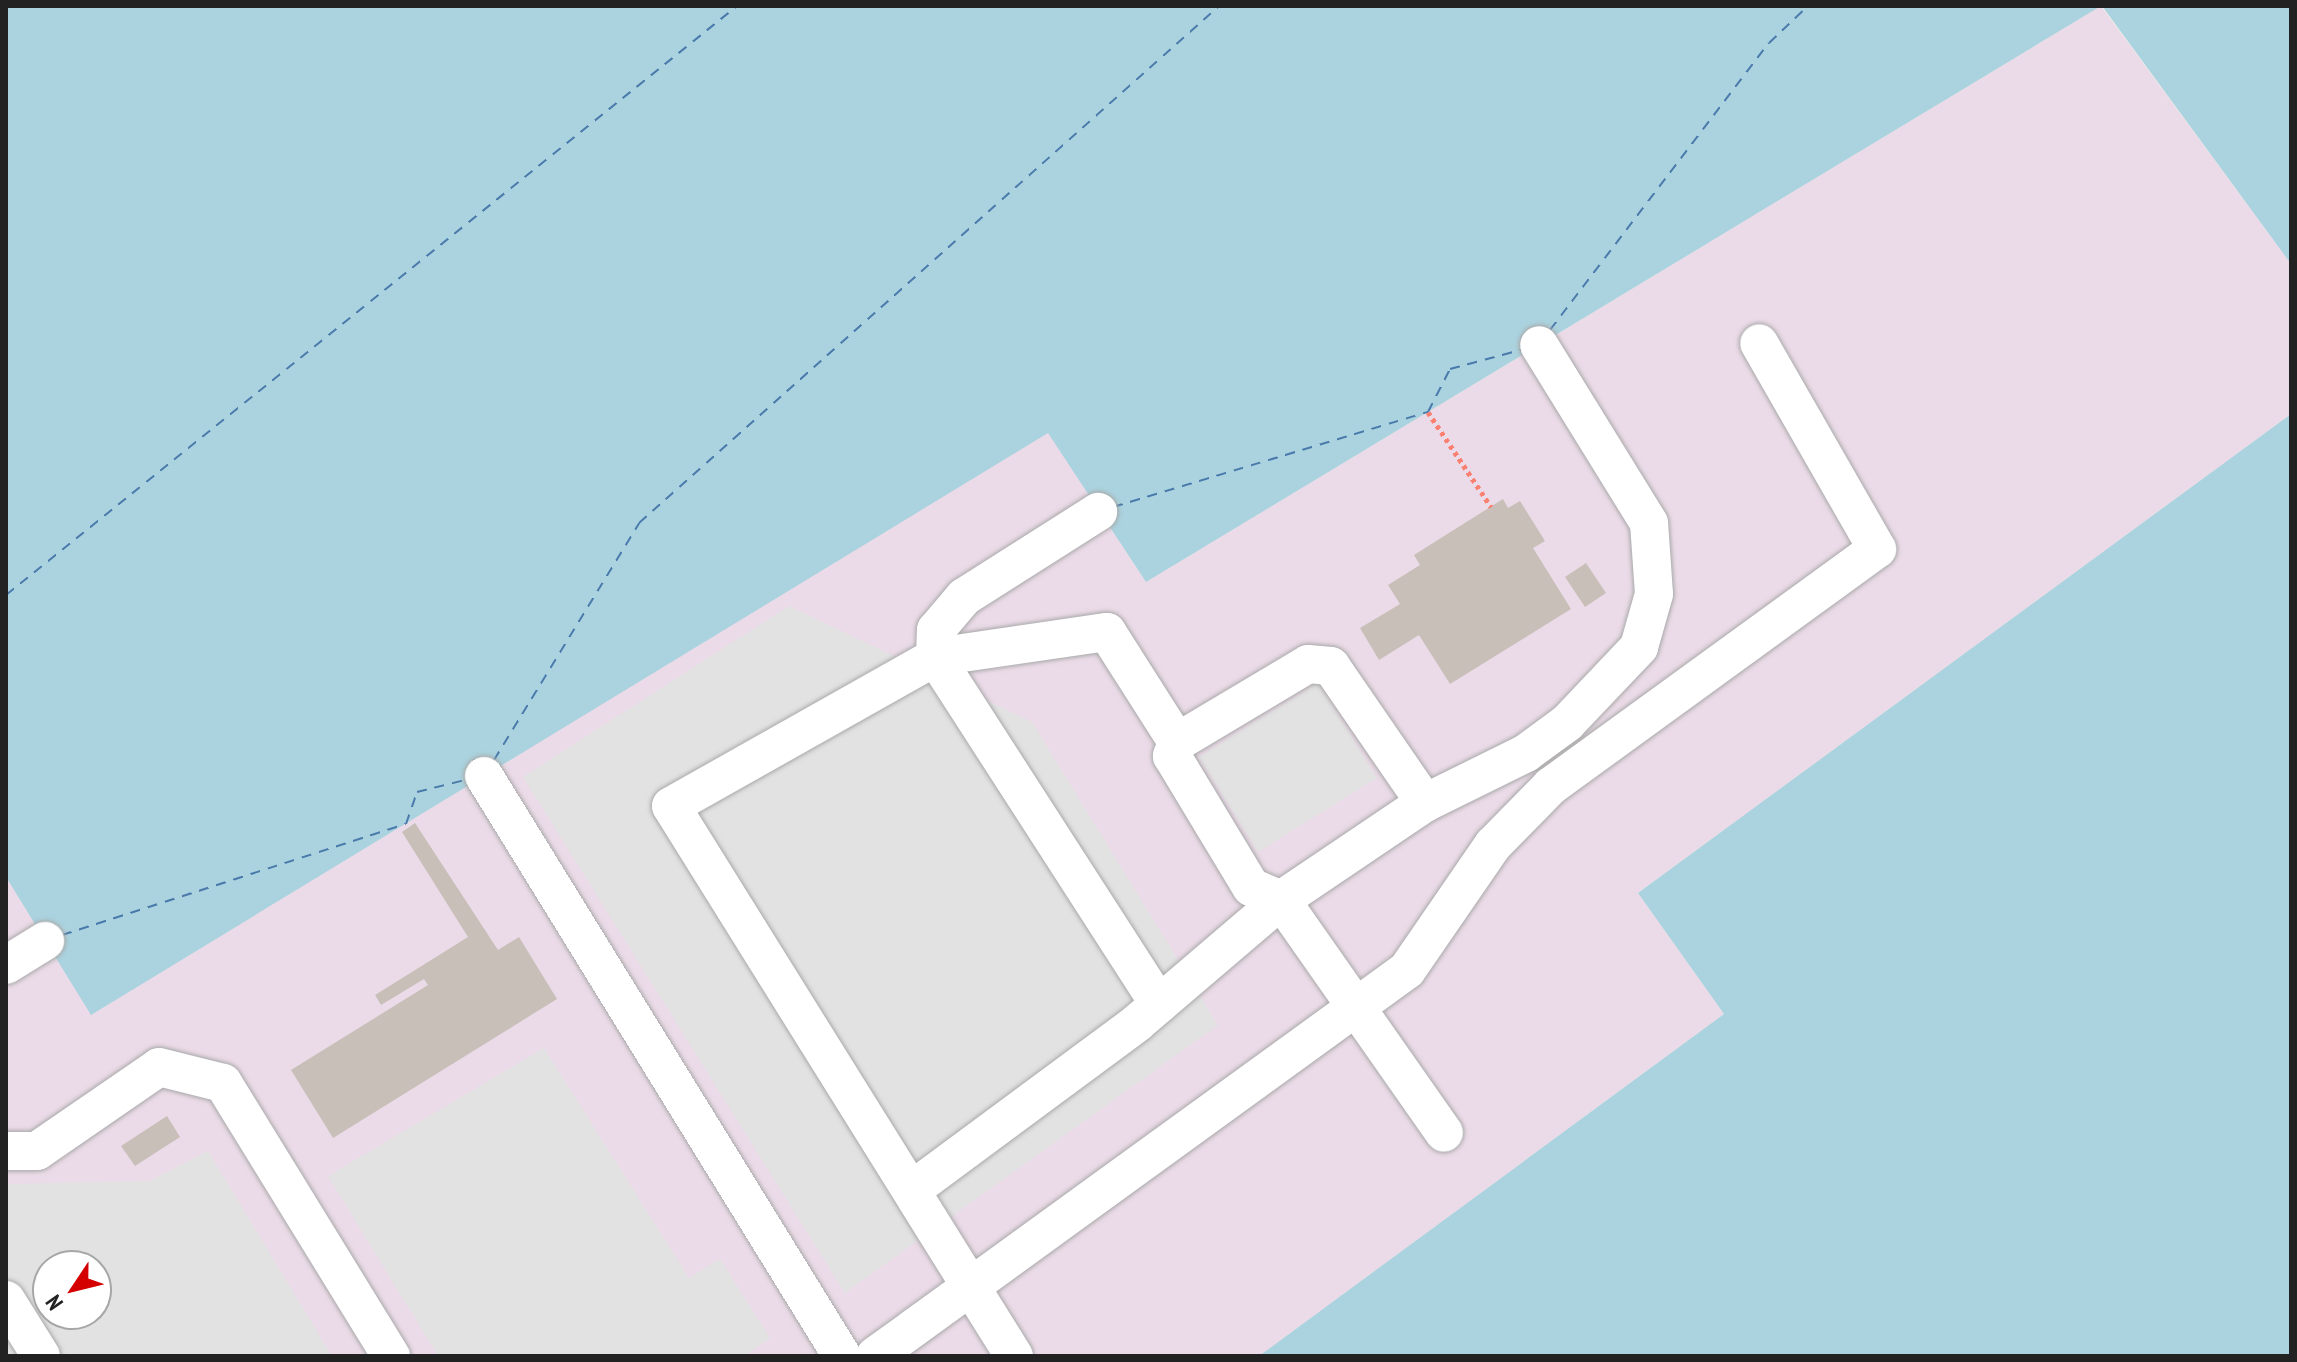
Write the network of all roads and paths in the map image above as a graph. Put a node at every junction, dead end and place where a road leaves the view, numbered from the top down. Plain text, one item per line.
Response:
1 (1759, 343) dead end
2 (1539, 345) dead end
3 (1428, 412) dead end
4 (1491, 507) dead end
5 (1098, 512) dead end
6 (935, 657) junction
7 (1177, 742) junction
8 (484, 776) dead end
9 (1425, 803) junction
10 (1281, 900) junction
11 (45, 941) dead end
12 (6, 965) edge
13 (1159, 1004) junction
14 (1353, 1008) junction
15 (1444, 1133) dead end
16 (6, 1151) edge
17 (913, 1189) junction
18 (970, 1290) junction
19 (6, 1300) edge
20 (41, 1356) edge
21 (391, 1356) edge
22 (842, 1356) edge
23 (875, 1356) edge
24 (1014, 1356) edge

1 - 14 street
2 - 9 street
3 - 4 path
5 - 6 street
6 - 7 street
6 - 13 street
6 - 17 street
7 - 9 street
7 - 10 street
8 - 22 street
9 - 10 street
10 - 13 street
10 - 14 street
11 - 12 street
13 - 17 street
14 - 15 street
14 - 18 street
16 - 21 street
17 - 18 street
18 - 23 street
18 - 24 street
19 - 20 street

